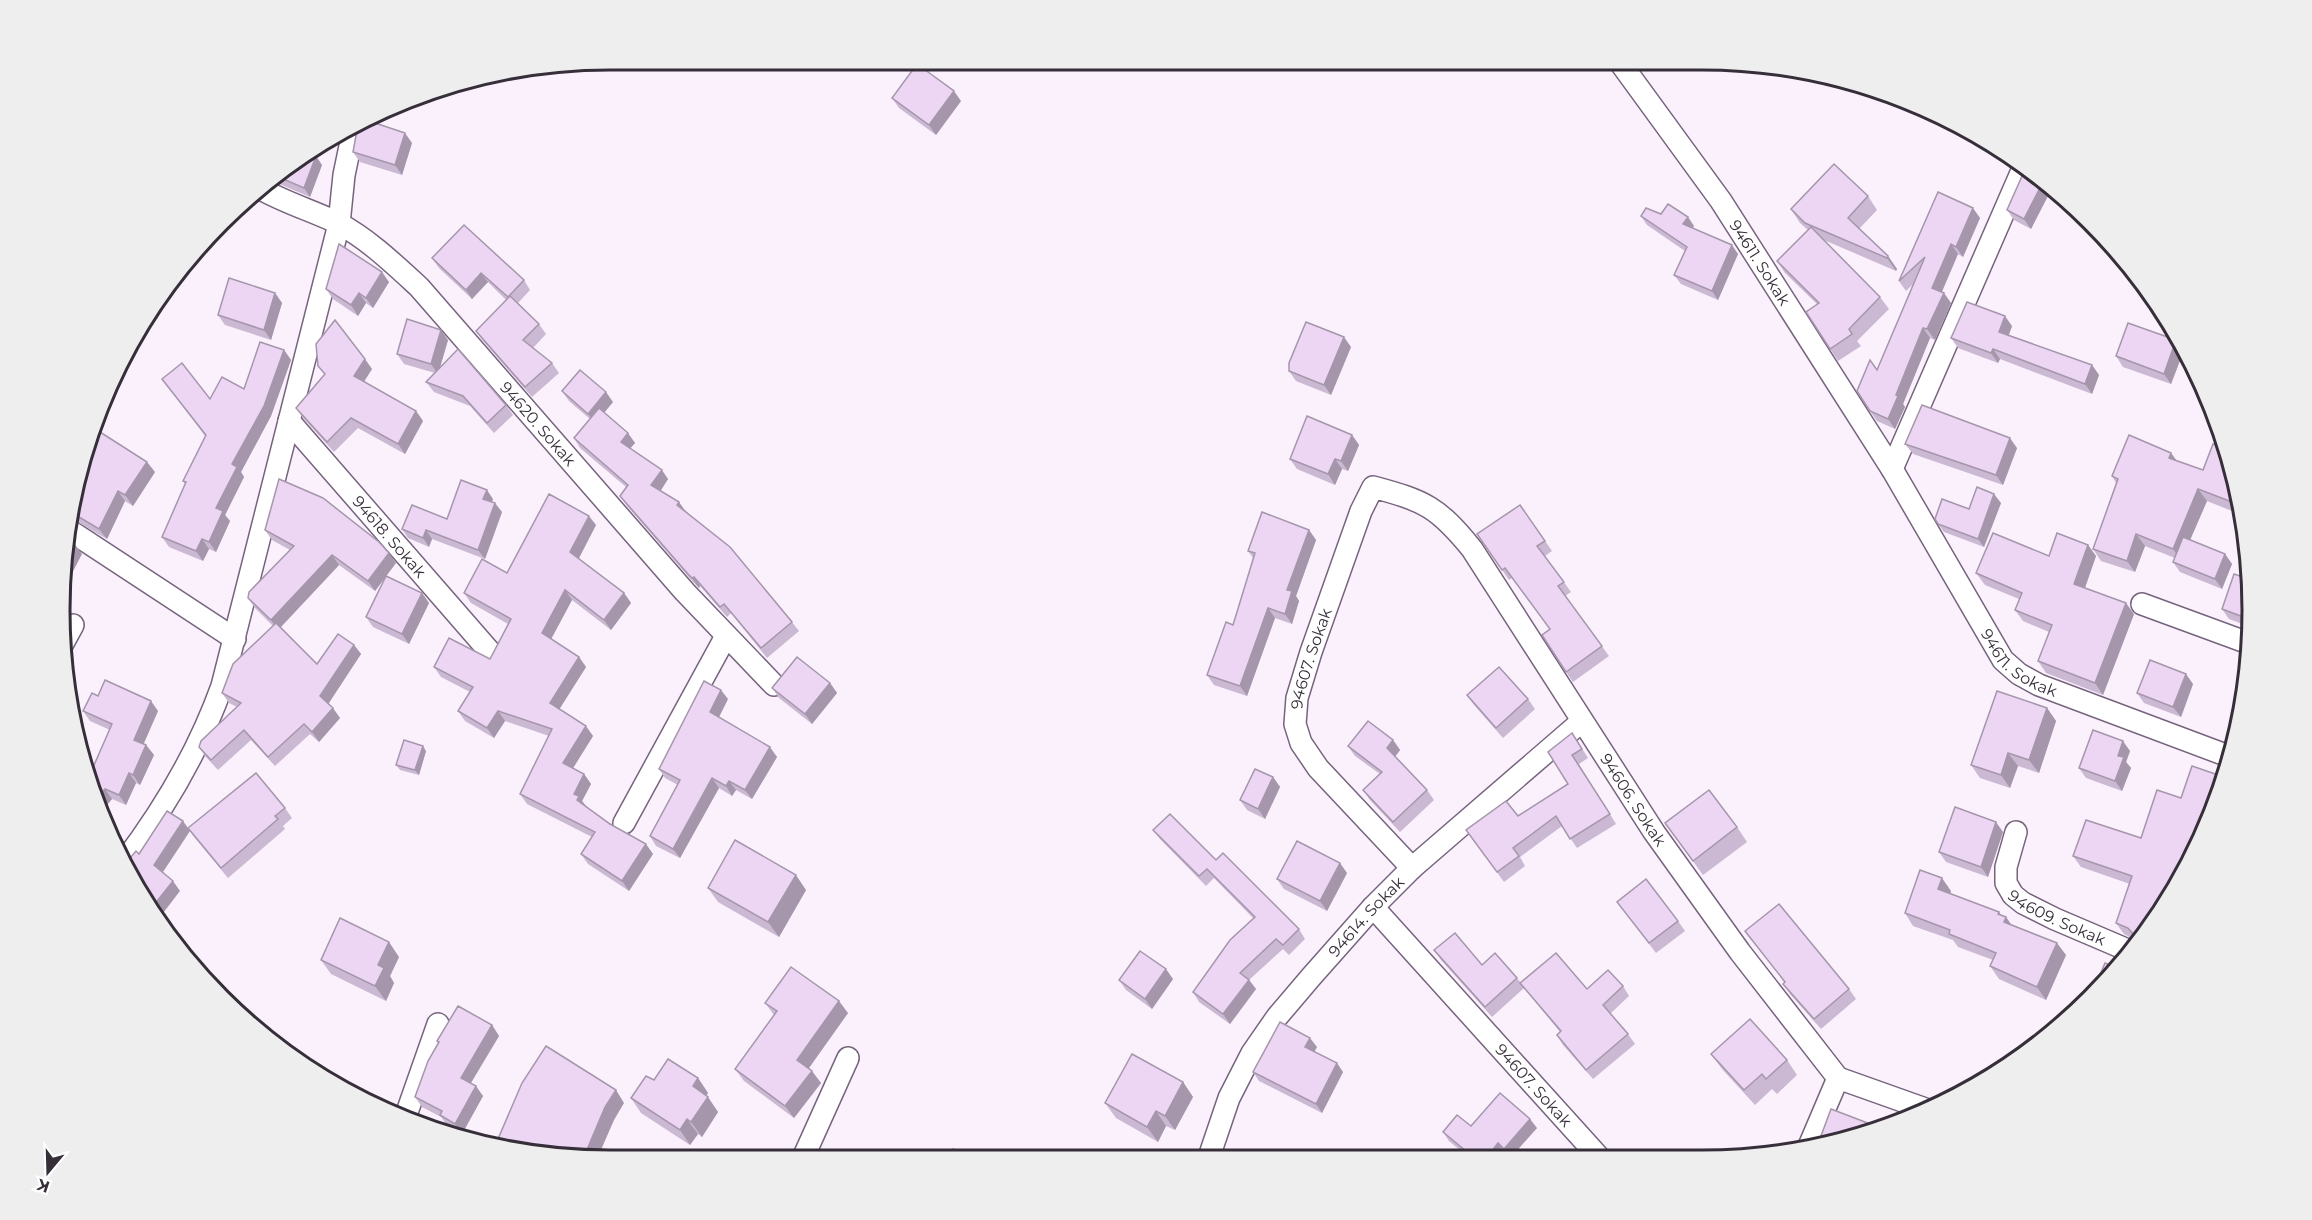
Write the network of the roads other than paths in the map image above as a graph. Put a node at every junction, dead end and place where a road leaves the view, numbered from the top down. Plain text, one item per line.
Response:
1 (1625, 70) edge
2 (352, 136) edge
3 (2020, 175) edge
4 (268, 193) edge
5 (339, 224) junction
6 (289, 421) junction
7 (1892, 469) junction
8 (1373, 488) joint
9 (76, 535) edge
10 (2142, 604) dead end
11 (73, 625) dead end
12 (71, 629) edge
13 (726, 636) junction
14 (235, 639) junction
15 (2240, 640) edge
16 (491, 653) edge
17 (774, 685) edge
18 (1581, 722) junction
19 (2222, 754) edge
20 (624, 823) dead end
21 (2016, 832) dead end
22 (129, 855) edge
23 (1412, 868) junction
24 (1373, 907) junction
25 (2122, 948) edge
26 (438, 1024) dead end
27 (848, 1058) dead end
28 (1839, 1078) junction
29 (1915, 1105) edge
30 (408, 1110) edge
31 (1813, 1138) edge
32 (807, 1150) edge
33 (1211, 1150) edge
34 (1593, 1150) edge

1 - 7 street, 94611. Sokak
2 - 5 street
3 - 7 street
4 - 5 street, 94620. Sokak
5 - 6 street
5 - 13 street, 94620. Sokak
6 - 14 street
6 - 16 street, 94618. Sokak
7 - 19 street, 94611. Sokak
8 - 18 street, 94606. Sokak
8 - 23 street, 94607. Sokak
9 - 14 street
10 - 15 street
11 - 12 street
13 - 17 street, 94620. Sokak
13 - 20 street
14 - 22 street
18 - 23 street, 94614. Sokak
18 - 28 street, 94606. Sokak
21 - 25 street, 94609. Sokak
23 - 24 street, 94614. Sokak
24 - 33 street, 94614. Sokak
24 - 34 street, 94607. Sokak
26 - 30 street
27 - 32 street
28 - 29 street
28 - 31 street

